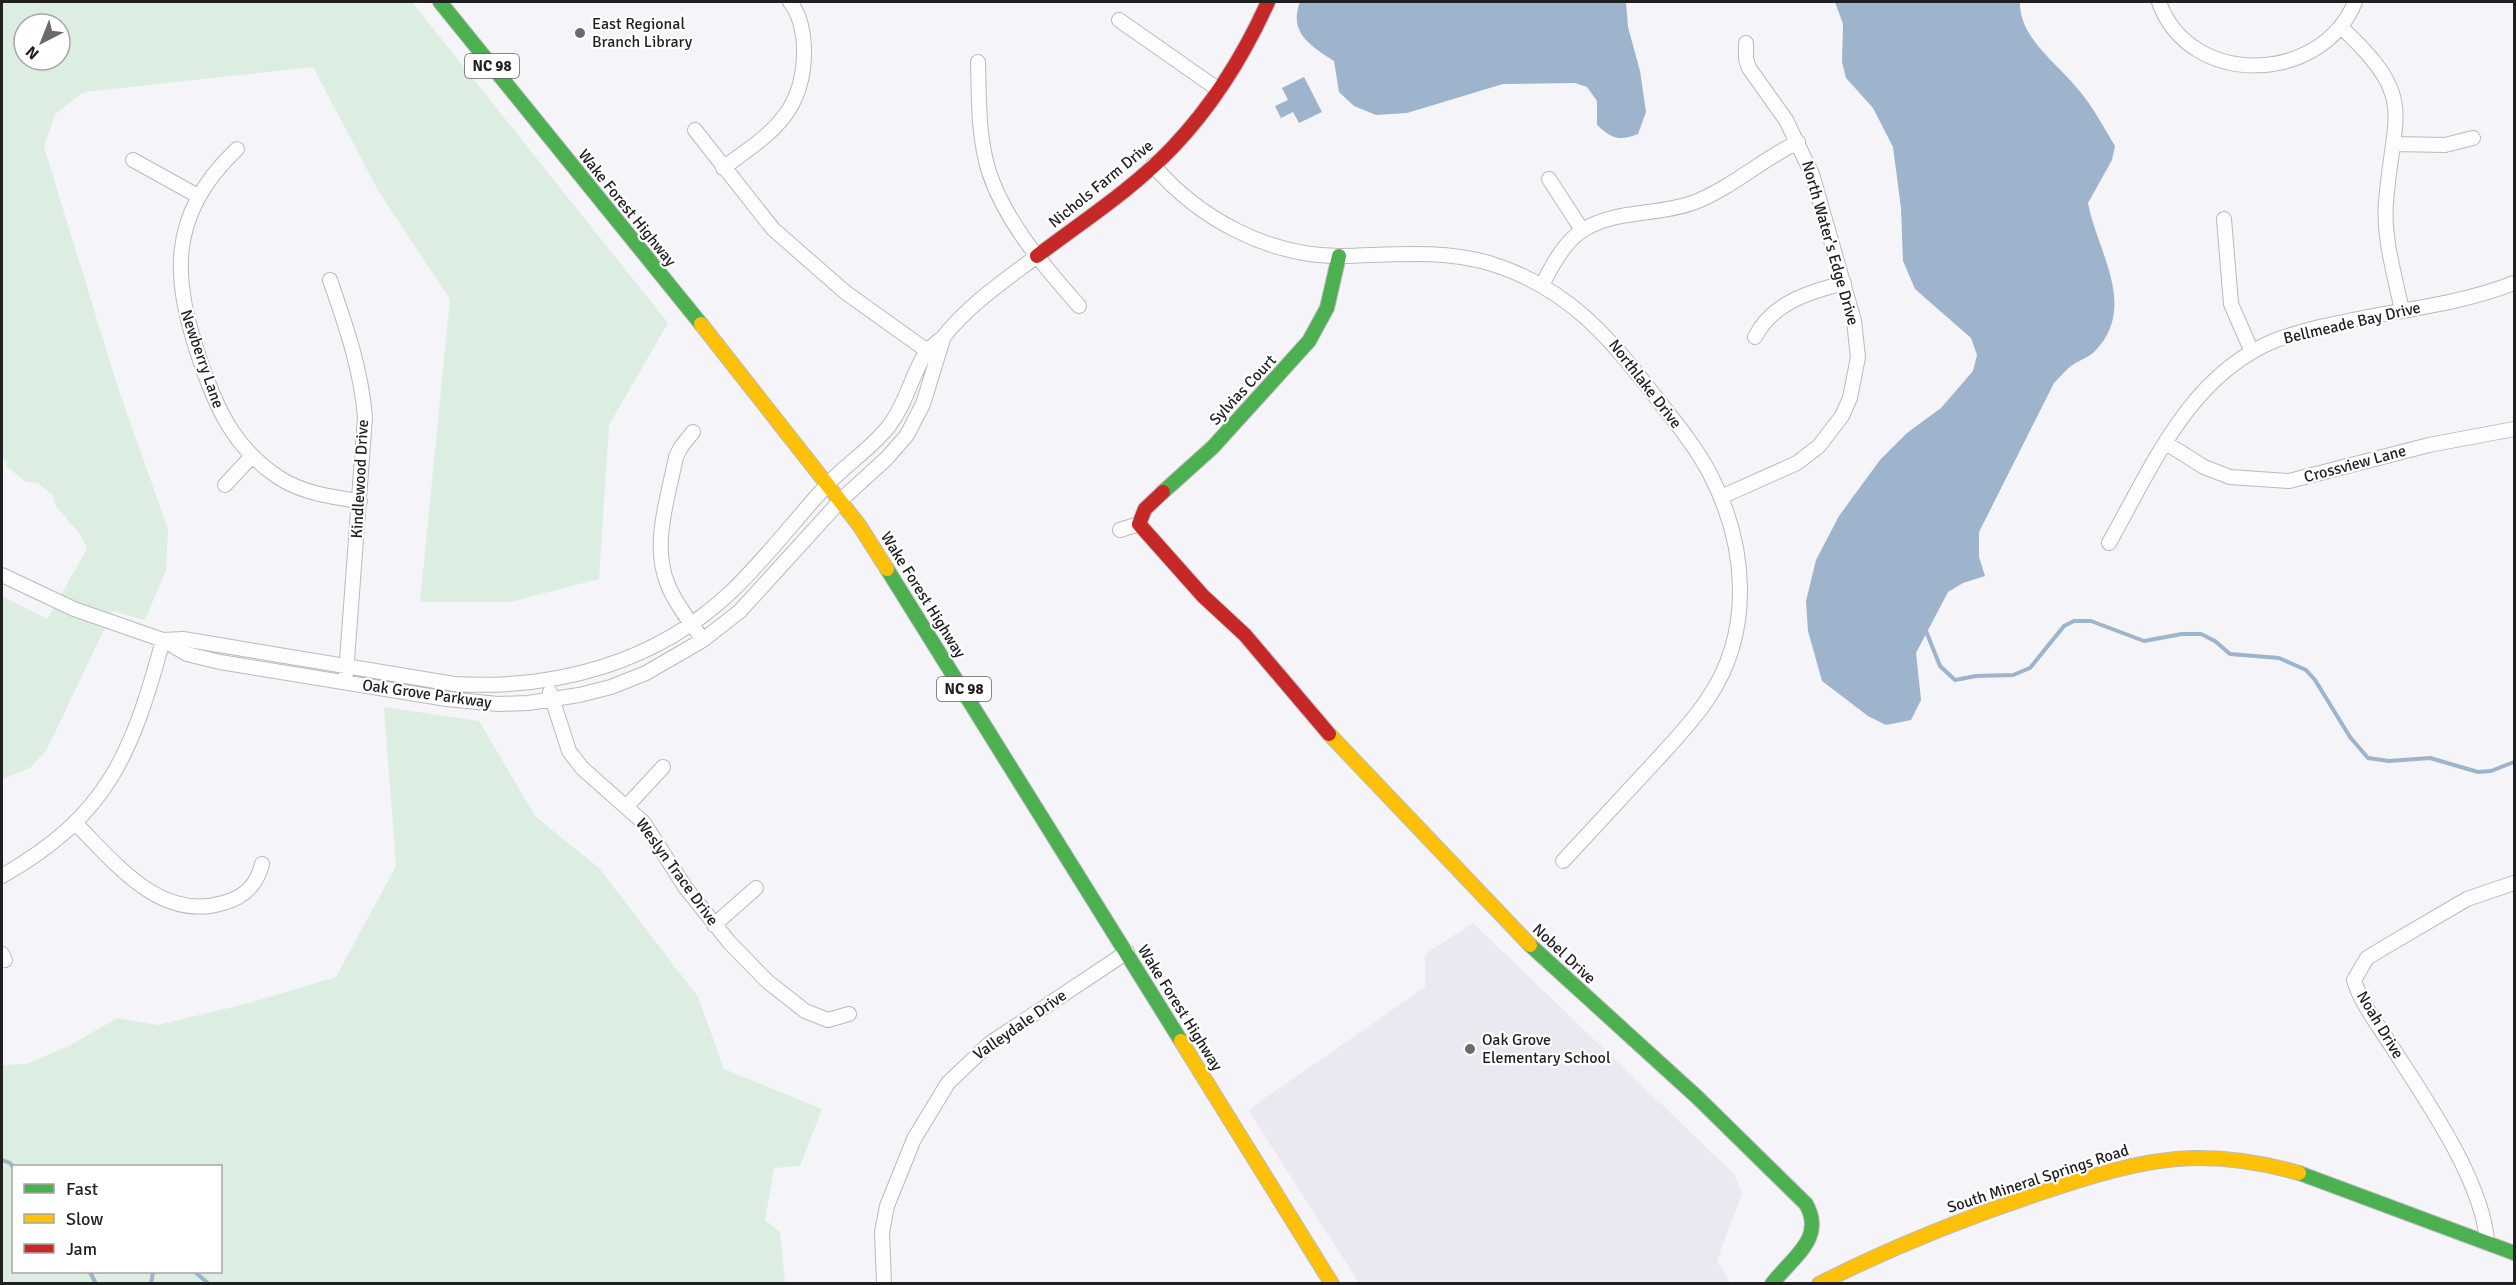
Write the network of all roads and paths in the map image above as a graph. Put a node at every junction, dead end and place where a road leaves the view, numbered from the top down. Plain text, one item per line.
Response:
1 (440, 2) edge
2 (793, 2) edge
3 (1268, 2) edge
4 (2158, 2) edge
5 (2355, 2) edge
6 (1119, 20) dead end
7 (2342, 28) junction
8 (1746, 43) dead end
9 (978, 62) dead end
10 (1219, 90) junction
11 (695, 130) dead end
12 (2473, 138) dead end
13 (1798, 142) junction
14 (2395, 144) junction
15 (237, 149) dead end
16 (133, 160) dead end
17 (1153, 165) junction
18 (723, 168) junction
19 (1549, 179) dead end
20 (198, 196) junction
21 (2224, 219) dead end
22 (1582, 230) junction
23 (1037, 256) junction
24 (1339, 256) junction
25 (330, 280) dead end
26 (1844, 283) junction
27 (2514, 283) edge
28 (1542, 285) junction
29 (1079, 306) dead end
30 (2402, 311) junction
31 (1755, 337) dead end
32 (2252, 352) junction
33 (932, 355) junction
34 (2514, 429) edge
35 (693, 432) dead end
36 (2166, 443) junction
37 (252, 456) junction
38 (828, 484) junction
39 (225, 485) dead end
40 (1721, 497) junction
41 (841, 500) junction
42 (360, 501) junction
43 (1140, 524) junction
44 (1120, 530) dead end
45 (2109, 543) dead end
46 (2, 575) edge
47 (690, 623) junction
48 (163, 640) junction
49 (703, 640) junction
50 (347, 667) junction
51 (548, 681) junction
52 (345, 682) junction
53 (552, 700) junction
54 (663, 767) dead end
55 (627, 806) junction
56 (75, 823) junction
57 (1563, 861) dead end
58 (262, 864) dead end
59 (2, 876) edge
60 (2514, 883) edge
61 (756, 888) dead end
62 (714, 925) junction
63 (1126, 952) junction
64 (849, 1014) dead end
65 (2487, 1243) junction
66 (2514, 1253) edge
67 (884, 1284) edge
68 (1332, 1284) edge
69 (1772, 1284) edge
70 (1819, 1284) edge

1 - 38 main road, Wake Forest Highway / NC 98
2 - 18 street
3 - 10 main road, Nichols Farm Drive
4 - 7 street
5 - 7 street
6 - 10 street
7 - 14 street
8 - 13 street, North Water's Edge Drive
9 - 23 street
10 - 17 main road, Nichols Farm Drive
11 - 18 street
12 - 14 street
13 - 22 street
13 - 26 street, North Water's Edge Drive
14 - 30 street
15 - 20 street, Newberry Lane
16 - 20 street
17 - 23 main road, Nichols Farm Drive
17 - 24 street, Northlake Drive
18 - 33 street
19 - 22 street
20 - 37 street, Newberry Lane
21 - 32 street
22 - 28 street
23 - 29 street
23 - 33 street, Nichols Farm Drive
24 - 28 street, Northlake Drive
24 - 43 main road, Sylvias Court
25 - 42 street, Kindlewood Drive
26 - 31 street
26 - 40 street, North Water's Edge Drive
27 - 30 street, Bellmeade Bay Drive
28 - 40 street, Northlake Drive
30 - 32 street, Bellmeade Bay Drive
32 - 36 street, Bellmeade Bay Drive
33 - 38 street, Nichols Farm Drive
33 - 41 street, Nichols Farm Drive
34 - 36 street, Crossview Lane
35 - 47 street
36 - 45 street, Bellmeade Bay Drive
37 - 39 street
37 - 42 street, Newberry Lane
38 - 41 main road, Wake Forest Highway / NC 98
38 - 47 street, Oak Grove Parkway
40 - 57 street, Northlake Drive
41 - 49 street, Oak Grove Parkway
41 - 63 main road, Wake Forest Highway / NC 98
42 - 50 street, Kindlewood Drive
43 - 44 street
43 - 69 main road, Nobel Drive
46 - 48 street, Oak Grove Parkway
47 - 49 street
47 - 51 street, Oak Grove Parkway
48 - 50 street, Oak Grove Parkway
48 - 52 street, Oak Grove Parkway
48 - 56 street
49 - 53 street, Oak Grove Parkway
50 - 51 street, Oak Grove Parkway
50 - 52 street, Kindlewood Drive
51 - 53 street, Weslyn Trace Drive
52 - 53 street, Oak Grove Parkway
53 - 55 street, Weslyn Trace Drive
54 - 55 street
55 - 62 street, Weslyn Trace Drive
56 - 58 street
56 - 59 street
60 - 65 street, Noah Drive
61 - 62 street
62 - 64 street, Weslyn Trace Drive
63 - 67 street, Valleydale Drive
63 - 68 main road, Wake Forest Highway / NC 98
65 - 66 main road, South Mineral Springs Road
65 - 70 main road, South Mineral Springs Road

